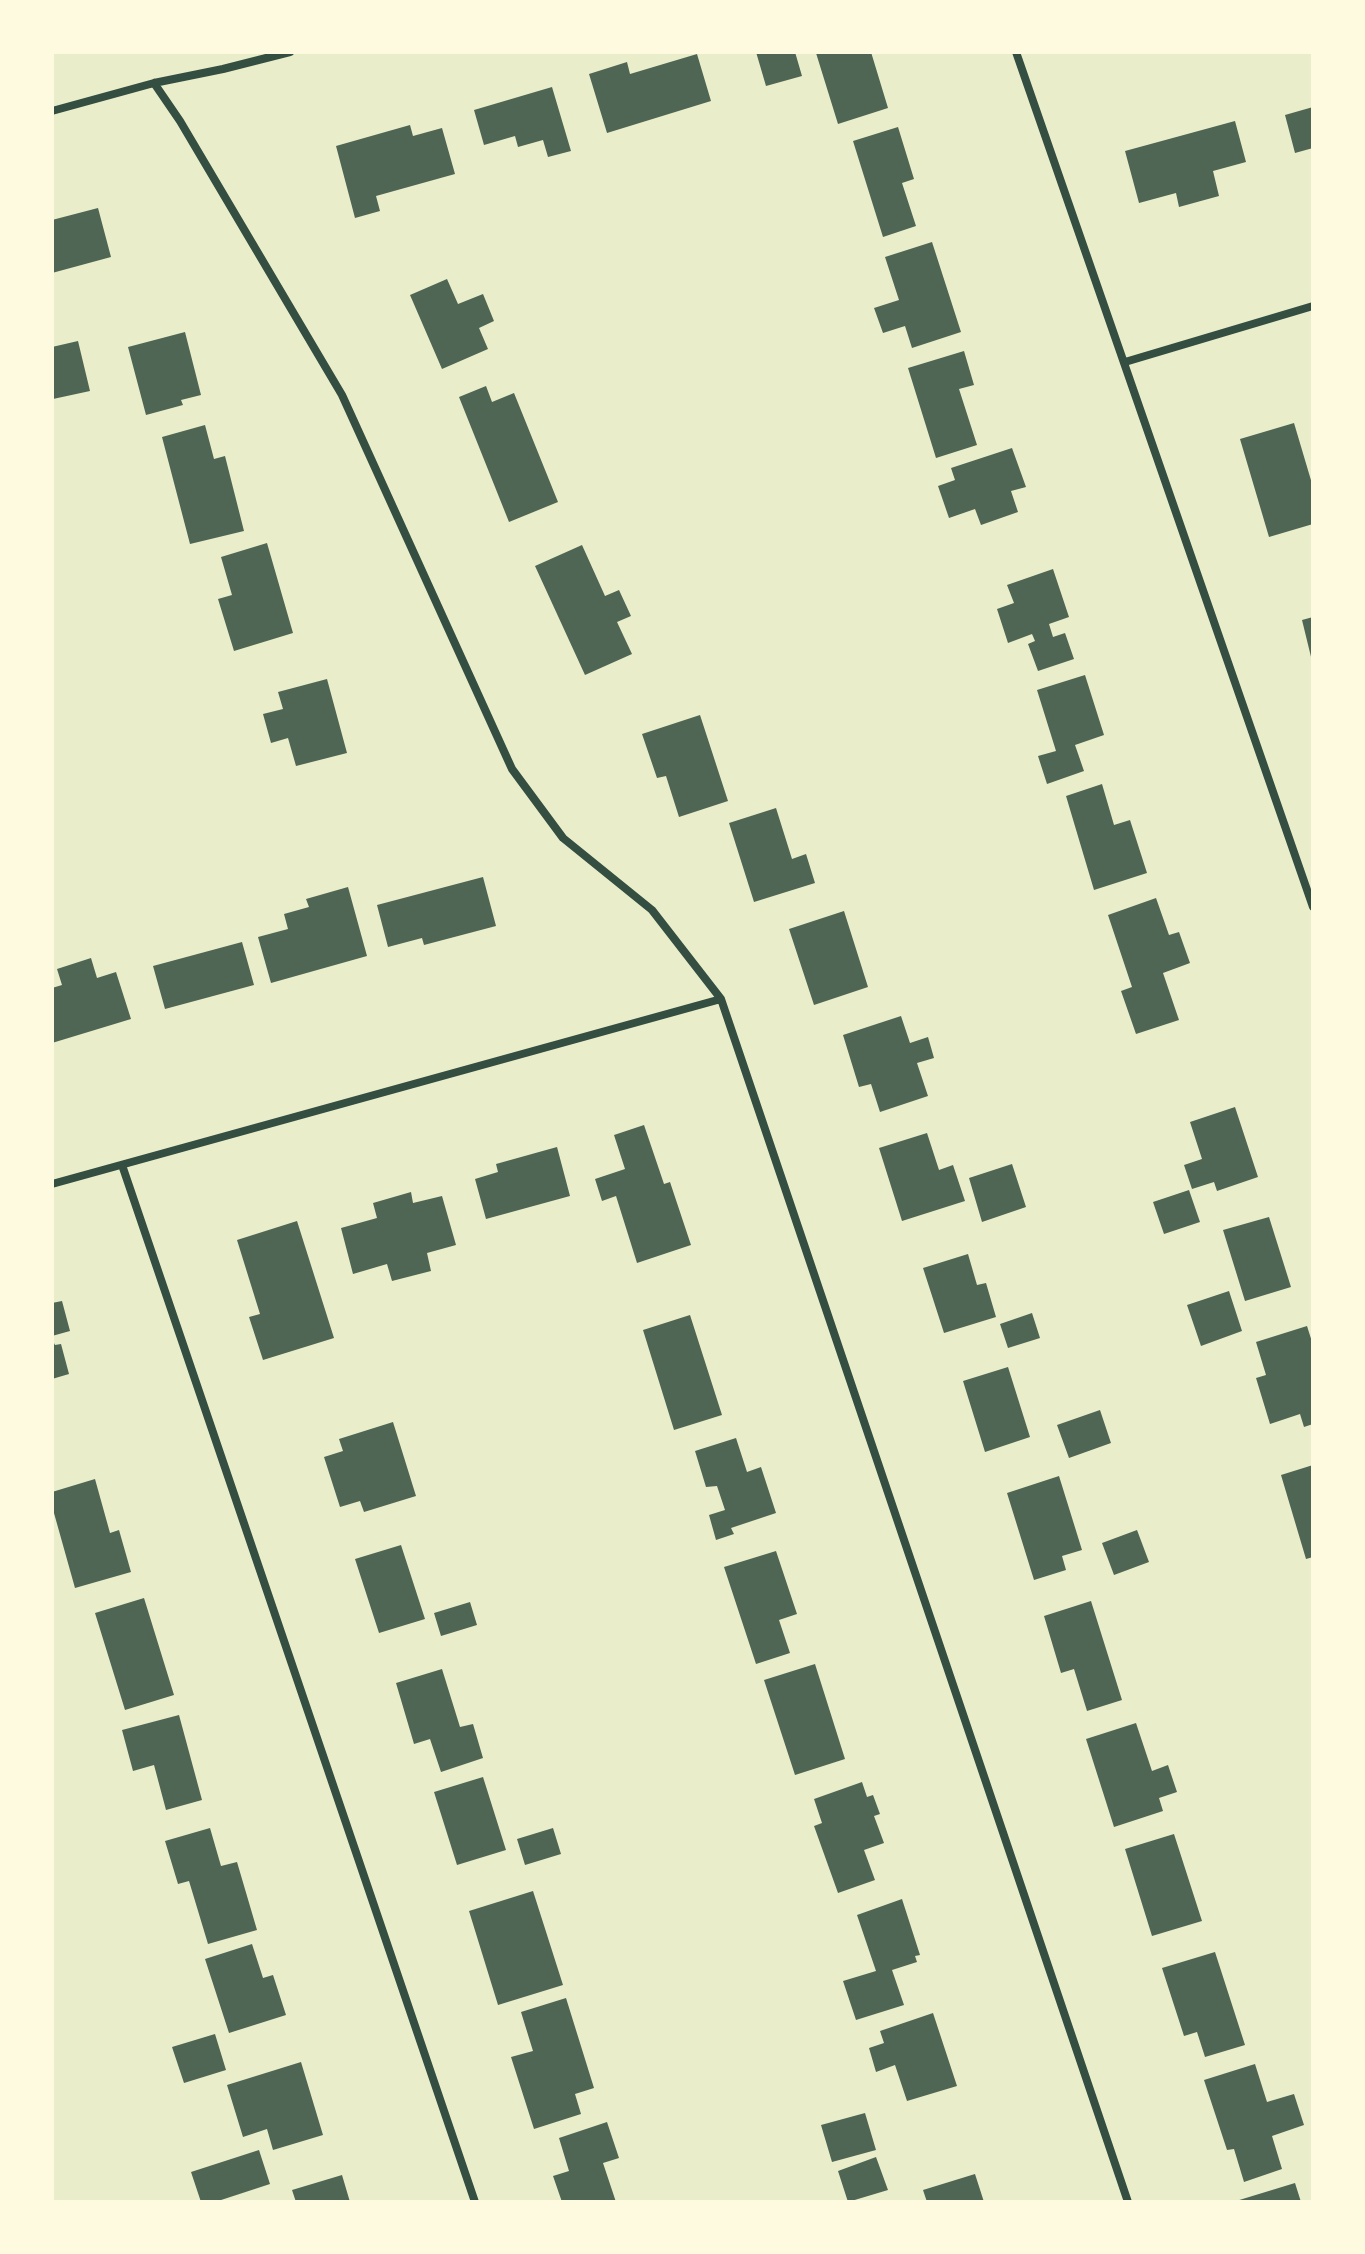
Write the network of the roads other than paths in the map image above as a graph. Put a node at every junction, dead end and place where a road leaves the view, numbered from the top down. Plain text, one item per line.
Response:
1 (290, 52) edge
2 (1016, 52) edge
3 (154, 83) junction
4 (52, 111) edge
5 (1313, 306) edge
6 (1125, 362) junction
7 (1313, 907) edge
8 (721, 999) junction
9 (122, 1165) junction
10 (52, 1184) edge
11 (475, 2202) edge
12 (1128, 2202) edge

1 - 3 street
2 - 6 street
3 - 4 street
3 - 8 street
5 - 6 street
6 - 7 street
8 - 9 street
8 - 12 street
9 - 10 street
9 - 11 street

